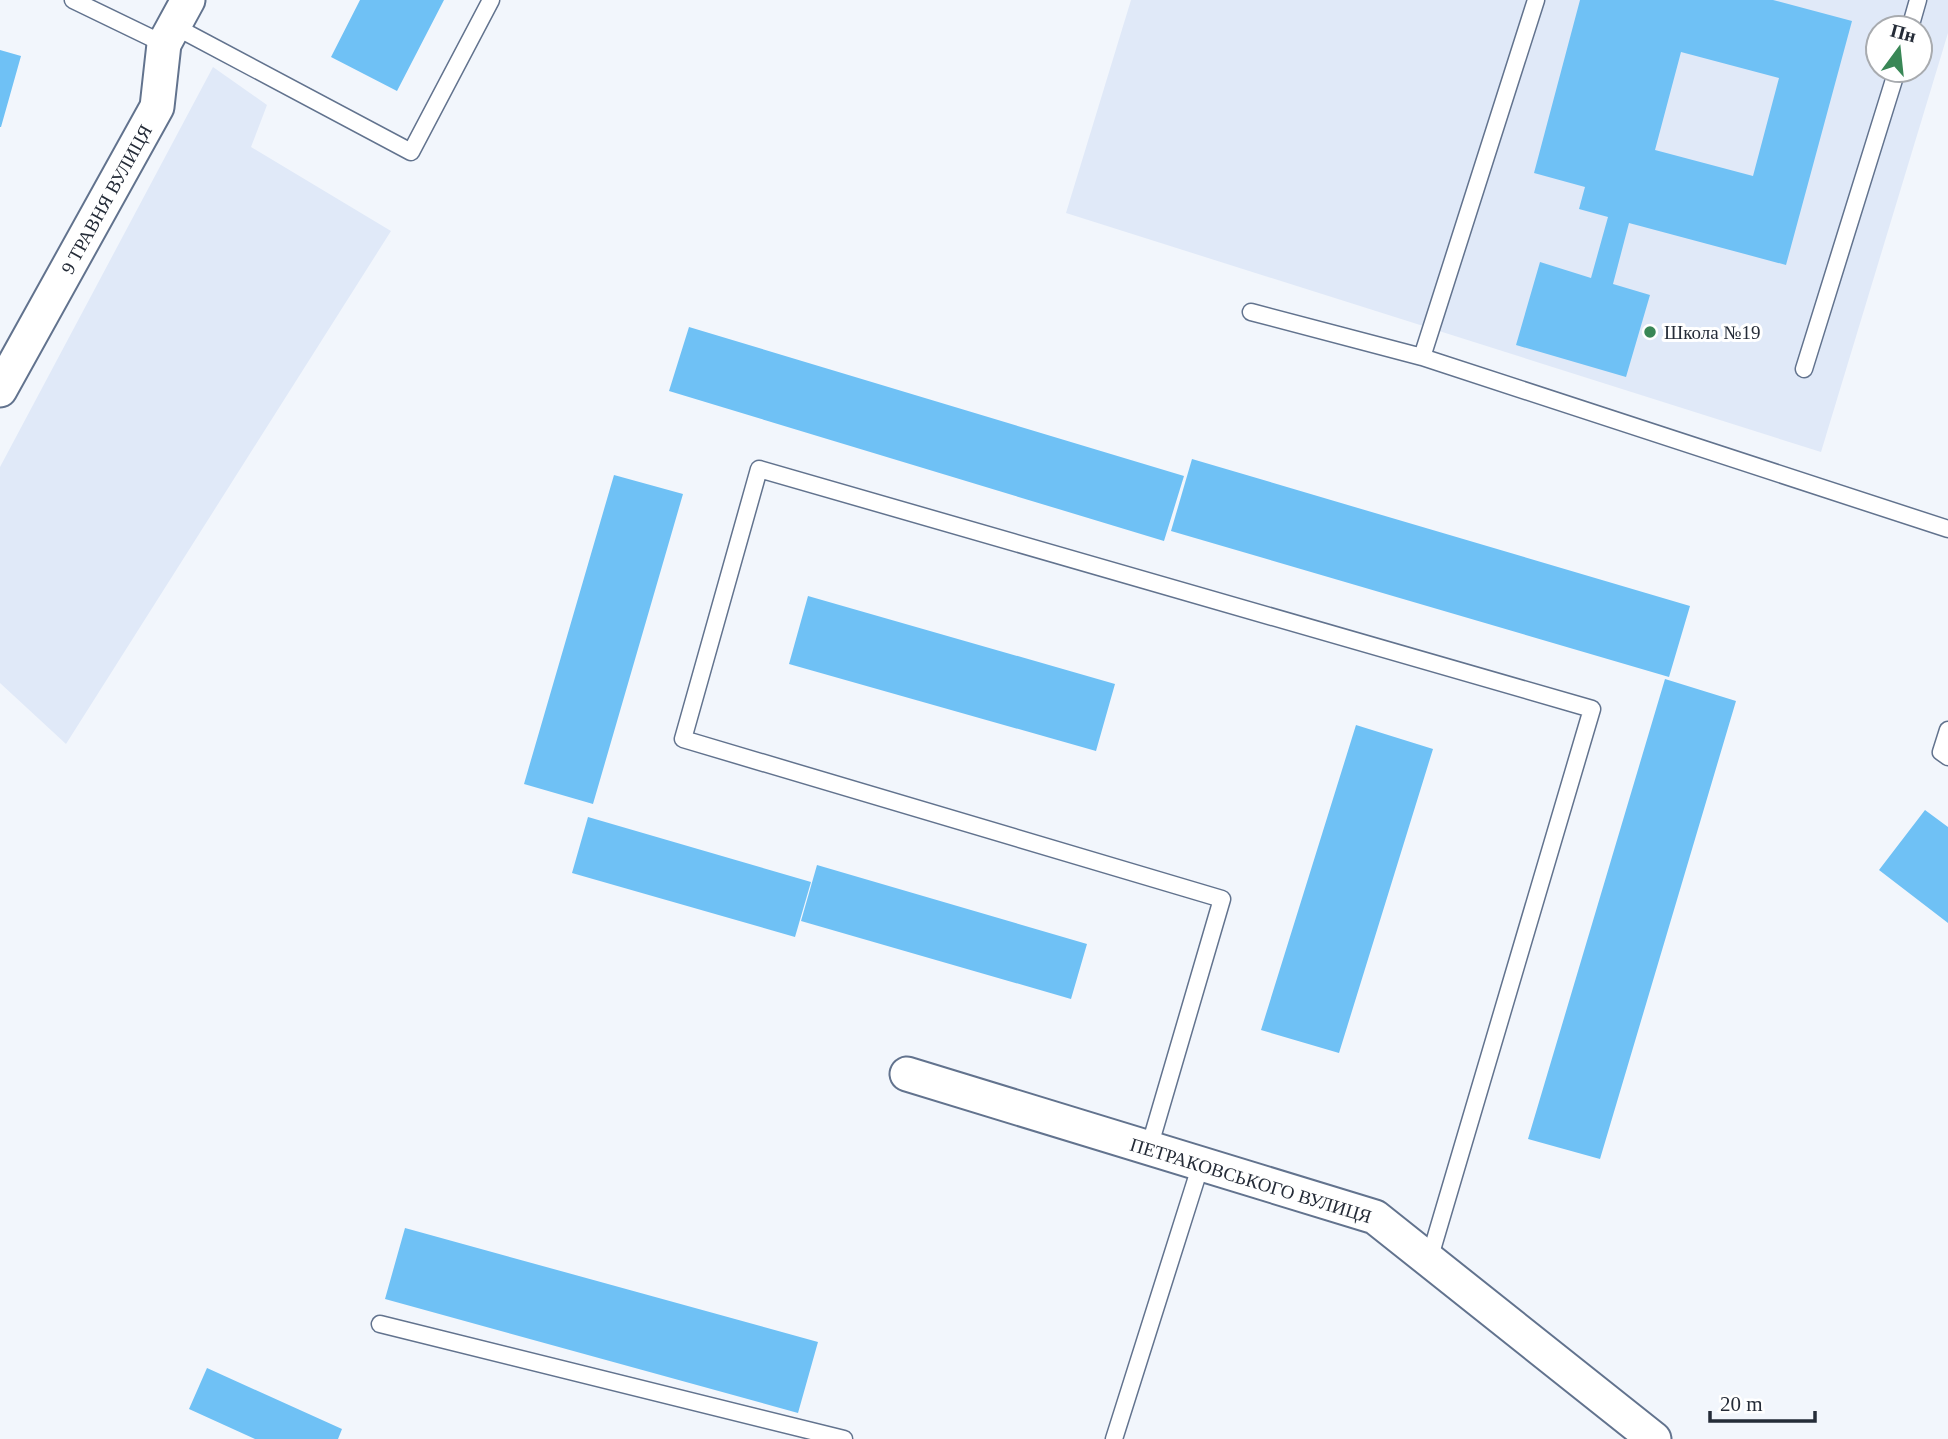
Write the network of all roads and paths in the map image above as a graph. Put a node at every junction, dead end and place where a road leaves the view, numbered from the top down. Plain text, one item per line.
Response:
1 (73, 0) edge
2 (491, 0) edge
3 (1536, 0) edge
4 (175, 23) edge
5 (1893, 84) edge
6 (1251, 312) dead end
7 (1422, 357) junction
8 (1804, 369) dead end
9 (0, 390) edge
10 (1948, 529) edge
11 (1948, 730) edge
12 (1948, 757) edge
13 (907, 1074) dead end
14 (1149, 1148) junction
15 (1201, 1164) junction
16 (1429, 1260) junction
17 (380, 1324) dead end
18 (844, 1439) edge
19 (1114, 1439) edge
20 (1654, 1439) edge

1 - 4 lane
2 - 4 lane
3 - 7 lane
4 - 9 street, 9 ТРАВНЯ ВУЛИЦЯ
5 - 8 lane
6 - 7 lane
7 - 10 lane
11 - 12 lane
13 - 14 street, ПЕТРАКОВСЬКОГО ВУЛИЦЯ
14 - 15 street, ПЕТРАКОВСЬКОГО ВУЛИЦЯ
14 - 16 lane
15 - 16 street, ПЕТРАКОВСЬКОГО ВУЛИЦЯ
15 - 19 lane
16 - 20 street, ПЕТРАКОВСЬКОГО ВУЛИЦЯ
17 - 18 lane

